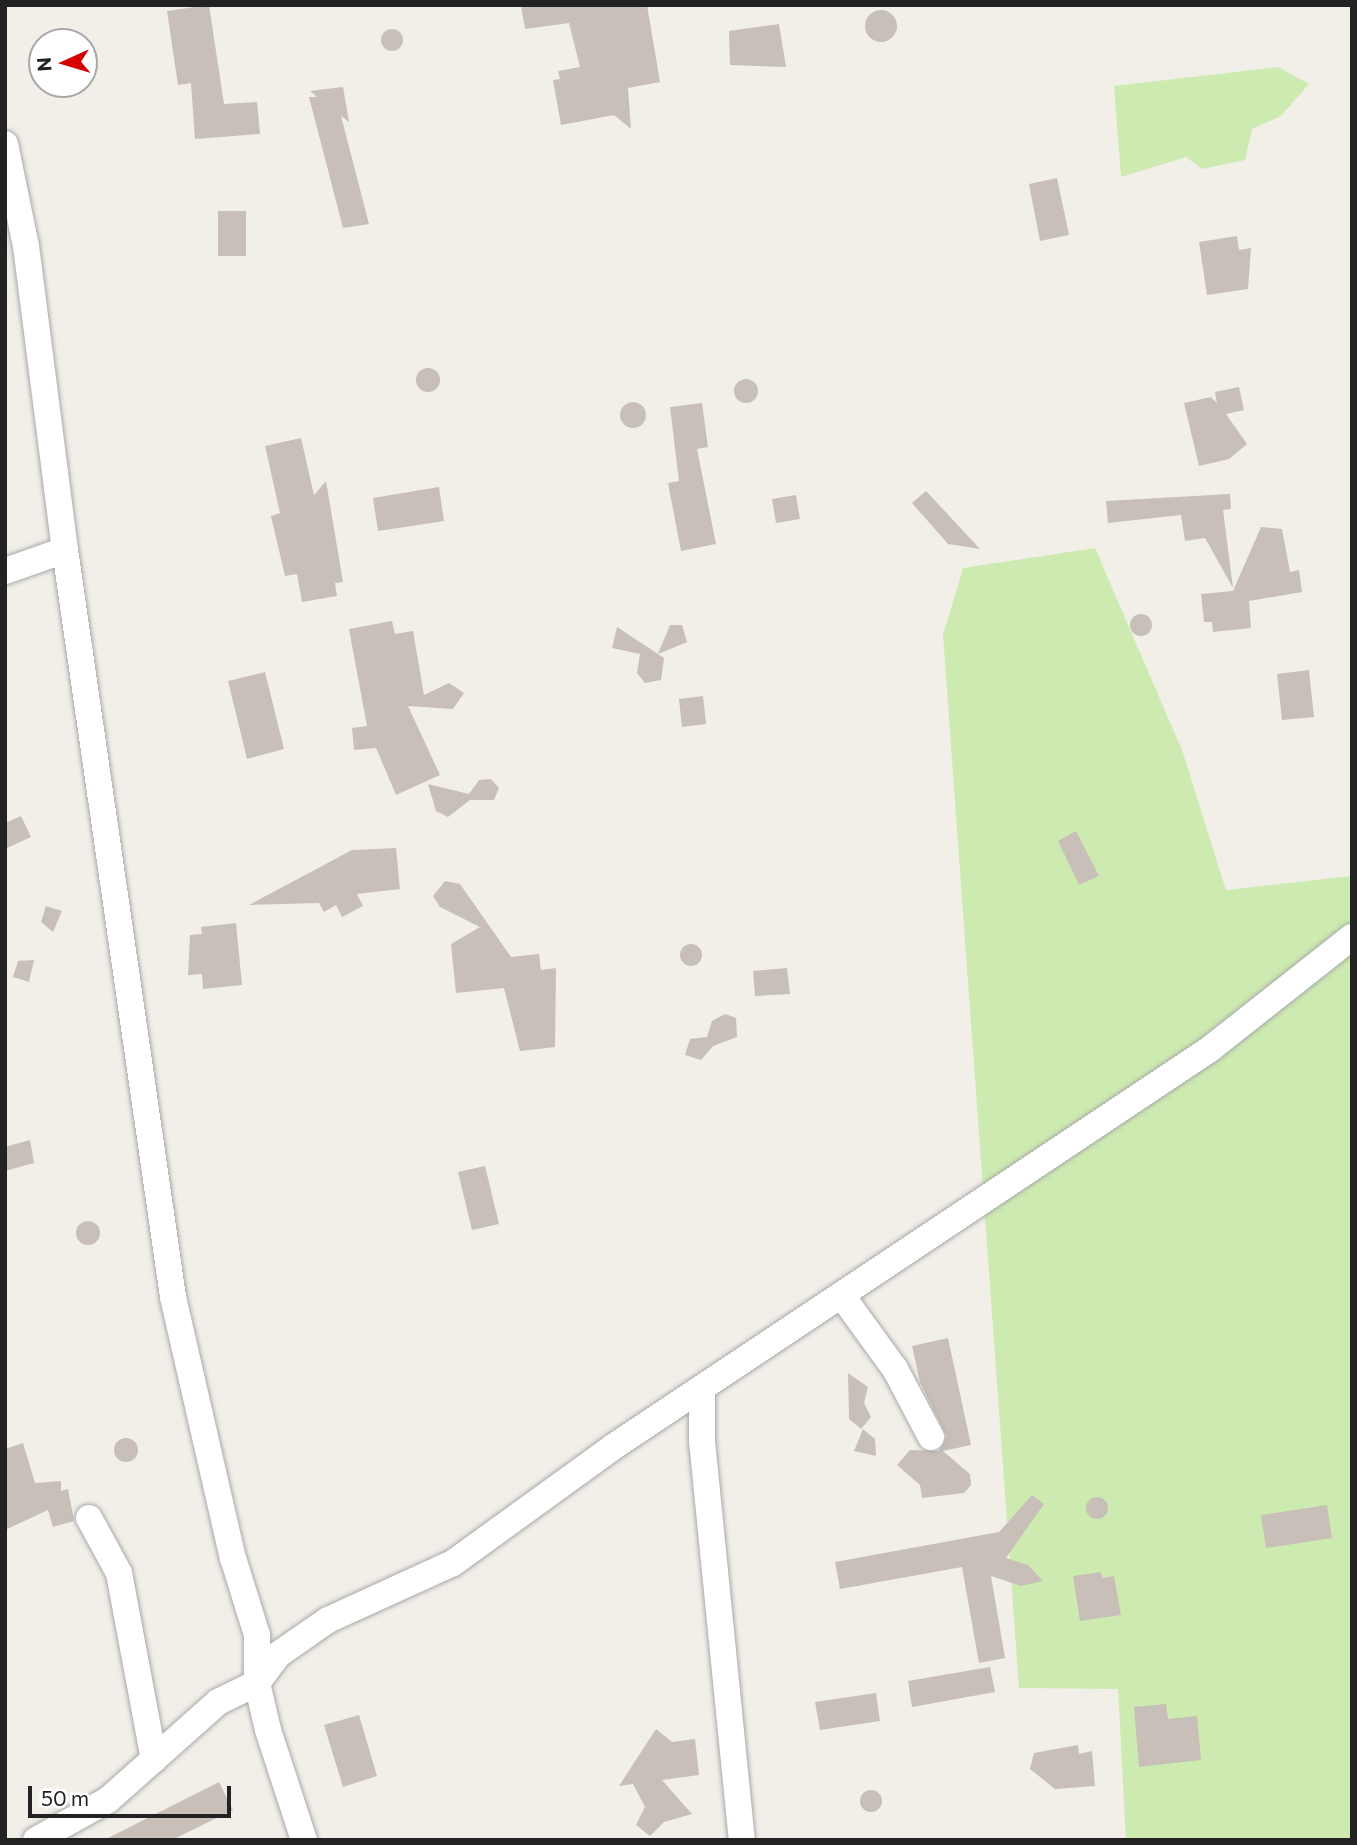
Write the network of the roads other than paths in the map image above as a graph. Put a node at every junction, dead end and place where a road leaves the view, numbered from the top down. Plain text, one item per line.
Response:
1 (5, 144) edge
2 (65, 550) junction
3 (5, 571) edge
4 (1352, 937) edge
5 (842, 1296) junction
6 (702, 1391) junction
7 (931, 1437) dead end
8 (89, 1517) dead end
9 (257, 1683) junction
10 (153, 1760) junction
11 (36, 1840) edge
12 (304, 1840) edge
13 (742, 1840) edge

1 - 2 street
2 - 3 street
2 - 9 street
4 - 5 street
5 - 6 street
5 - 7 street
6 - 9 street
6 - 13 street
8 - 10 street
9 - 10 street
9 - 12 street
10 - 11 street

